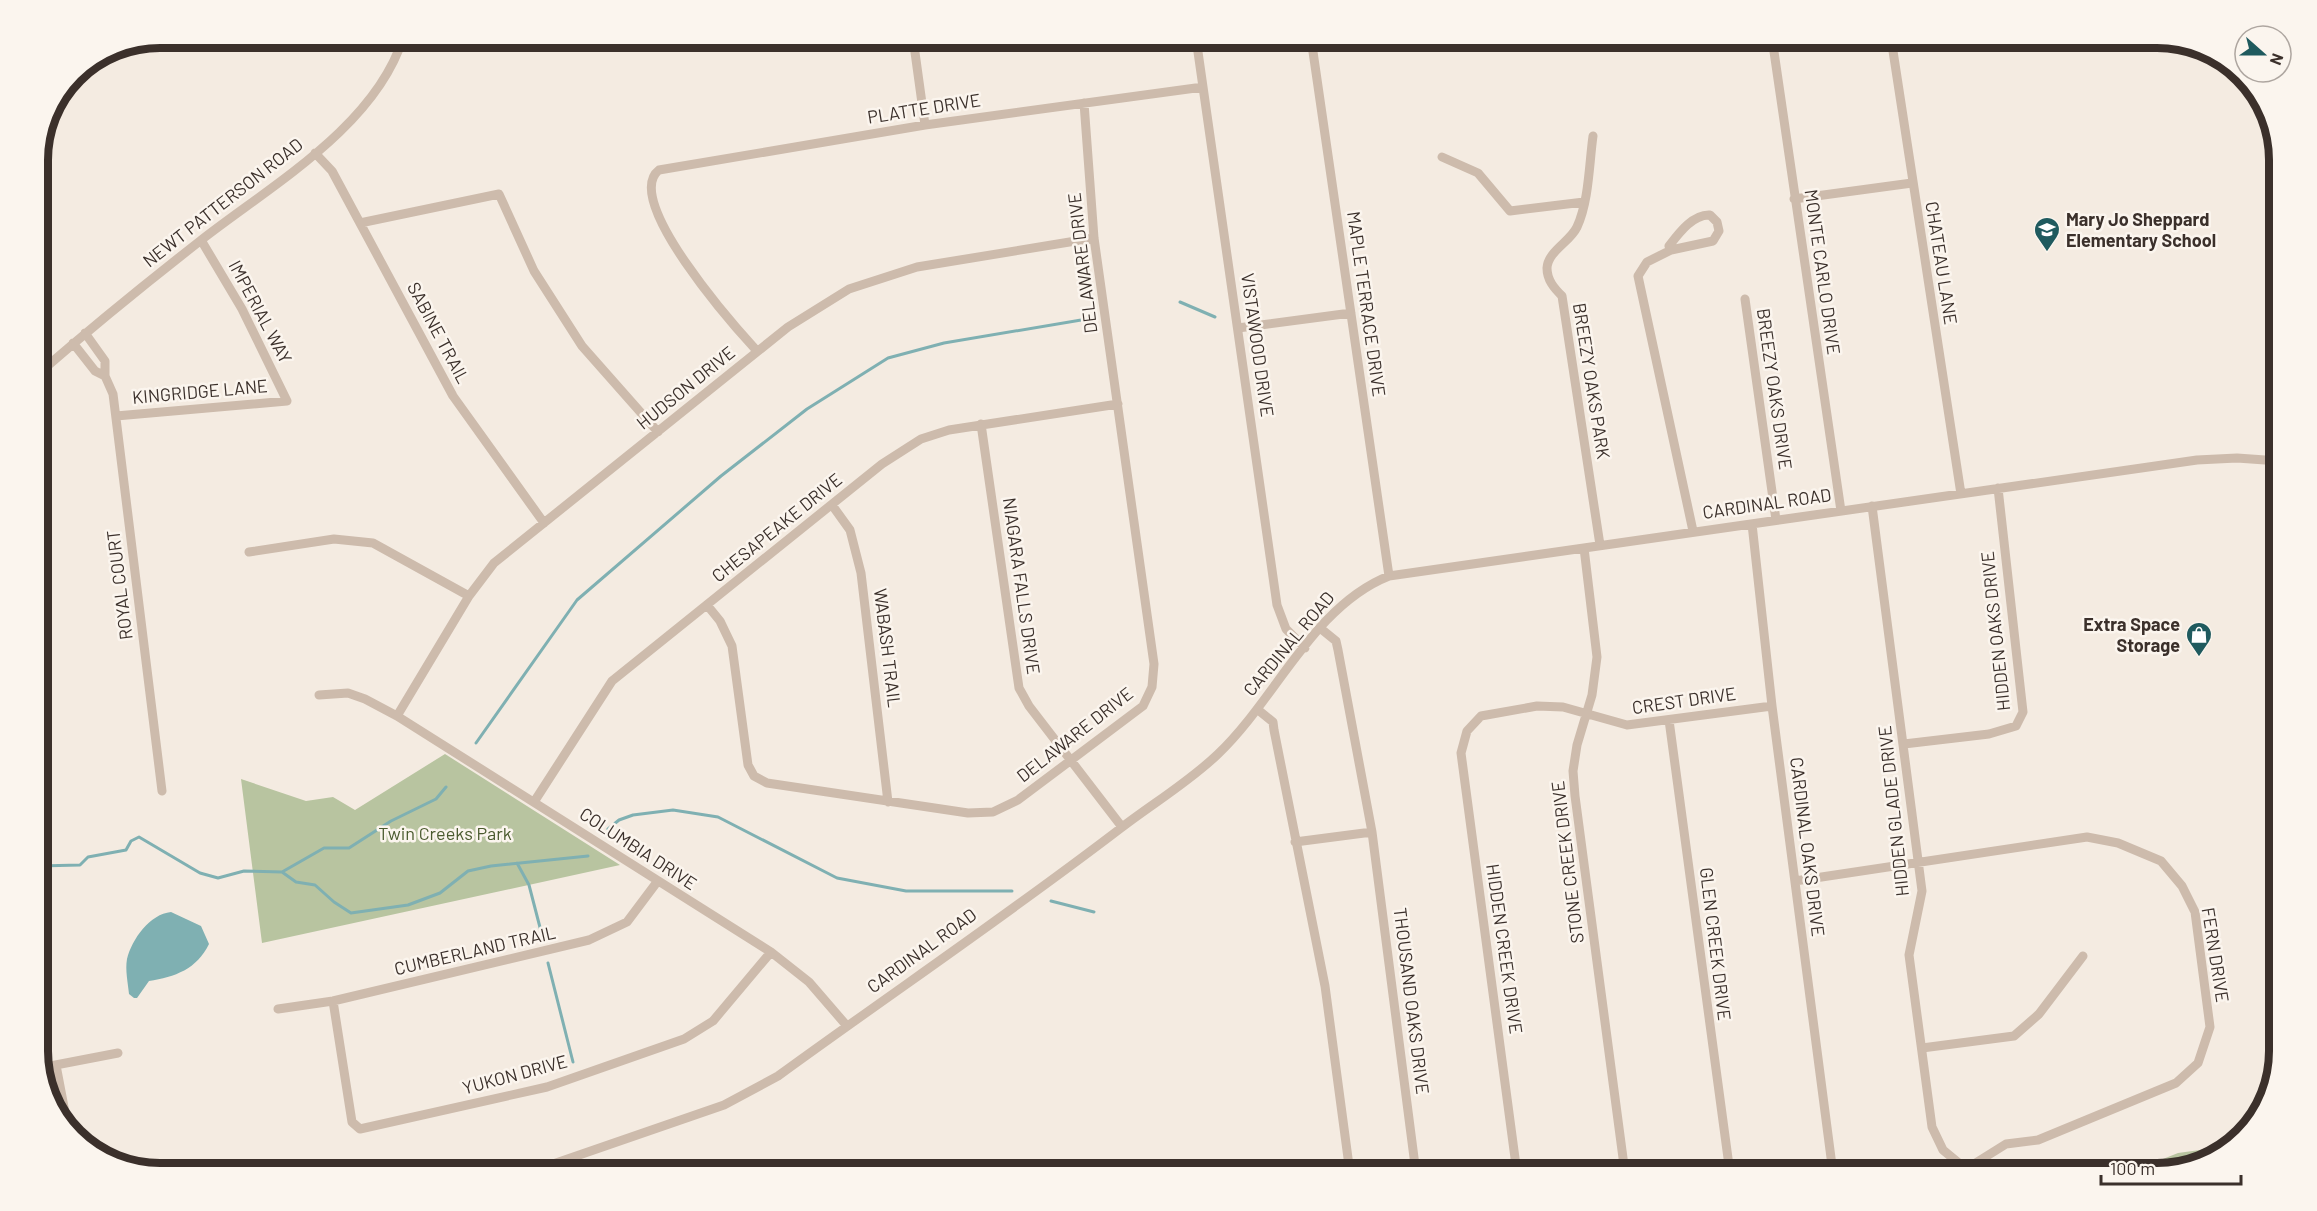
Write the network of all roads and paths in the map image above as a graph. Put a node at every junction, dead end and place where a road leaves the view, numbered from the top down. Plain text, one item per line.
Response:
1 (398, 48) edge
2 (914, 48) edge
3 (1197, 48) edge
4 (1312, 48) edge
5 (1773, 48) edge
6 (1892, 48) edge
7 (1203, 87) junction
8 (1084, 103) junction
9 (925, 125) junction
10 (1593, 136) dead end
11 (315, 153) junction
12 (1442, 157) dead end
13 (1912, 183) junction
14 (1794, 199) junction
15 (1584, 202) junction
16 (360, 222) junction
17 (1094, 238) junction
18 (201, 240) junction
19 (1671, 250) junction
20 (1745, 299) dead end
21 (1351, 313) junction
22 (1238, 328) junction
23 (86, 333) junction
24 (73, 343) junction
25 (757, 351) junction
26 (48, 365) edge
27 (105, 376) junction
28 (287, 401) joint
29 (1118, 404) junction
30 (116, 416) junction
31 (981, 424) junction
32 (658, 432) junction
33 (2269, 460) edge
34 (1998, 488) junction
35 (1961, 494) junction
36 (832, 505) junction
37 (1872, 506) junction
38 (1841, 511) junction
39 (1776, 520) junction
40 (544, 523) junction
41 (1752, 524) junction
42 (1693, 531) junction
43 (1600, 545) junction
44 (1584, 548) junction
45 (249, 552) dead end
46 (1389, 576) junction
47 (468, 596) junction
48 (707, 605) junction
49 (1320, 628) junction
50 (1305, 648) junction
51 (319, 695) dead end
52 (1772, 706) junction
53 (1257, 709) junction
54 (1586, 715) junction
55 (397, 716) junction
56 (1669, 720) junction
57 (1467, 731) joint
58 (1904, 744) junction
59 (1072, 761) junction
60 (162, 791) dead end
61 (534, 802) junction
62 (888, 802) junction
63 (1122, 827) junction
64 (1372, 832) junction
65 (1295, 842) junction
66 (1920, 862) junction
67 (1795, 881) junction
68 (657, 882) junction
69 (771, 952) junction
70 (2083, 956) dead end
71 (333, 1001) junction
72 (278, 1009) dead end
73 (847, 1026) junction
74 (1922, 1047) junction
75 (118, 1053) dead end
76 (56, 1065) junction
77 (49, 1066) edge
78 (64, 1109) edge
79 (556, 1163) edge
80 (1349, 1163) edge
81 (1415, 1163) edge
82 (1516, 1163) edge
83 (1624, 1163) edge
84 (1729, 1163) edge
85 (1832, 1163) edge
86 (1957, 1163) edge
87 (1977, 1163) edge

1 - 11 street, NEWT PATTERSON ROAD
2 - 9 street
3 - 7 street, VISTAWOOD DRIVE
4 - 21 street, MAPLE TERRACE DRIVE
5 - 14 street, MONTE CARLO DRIVE
6 - 13 street, CHATEAU LANE
7 - 8 street, PLATTE DRIVE
7 - 22 street, VISTAWOOD DRIVE
8 - 9 street, PLATTE DRIVE
8 - 17 street, DELAWARE DRIVE
9 - 25 street, PLATTE DRIVE
10 - 15 street, BREEZY OAKS PARK
11 - 16 street, SABINE TRAIL
11 - 18 street, NEWT PATTERSON ROAD
12 - 15 street
13 - 14 street
13 - 35 street, CHATEAU LANE
14 - 38 street, MONTE CARLO DRIVE
15 - 43 street, BREEZY OAKS PARK
16 - 32 street
16 - 40 street, SABINE TRAIL
17 - 25 street, HUDSON DRIVE
17 - 29 street, DELAWARE DRIVE
18 - 23 street, NEWT PATTERSON ROAD
18 - 28 street, IMPERIAL WAY
19 - 19 street
19 - 42 street
20 - 39 street, BREEZY OAKS DRIVE
21 - 22 street
21 - 46 street, MAPLE TERRACE DRIVE
22 - 50 street, VISTAWOOD DRIVE
23 - 24 street, NEWT PATTERSON ROAD
23 - 27 street, ROYAL COURT
24 - 26 street, NEWT PATTERSON ROAD
24 - 27 street, ROYAL COURT
25 - 32 street, HUDSON DRIVE
27 - 30 street, ROYAL COURT
28 - 30 street, KINGRIDGE LANE
29 - 31 street, CHESAPEAKE DRIVE
29 - 59 street, DELAWARE DRIVE
30 - 60 street, ROYAL COURT
31 - 36 street, CHESAPEAKE DRIVE
31 - 59 street, NIAGARA FALLS DRIVE
32 - 40 street, HUDSON DRIVE
33 - 34 street, CARDINAL ROAD
34 - 35 street, CARDINAL ROAD
34 - 58 street, HIDDEN OAKS DRIVE
35 - 37 street, CARDINAL ROAD
36 - 48 street, CHESAPEAKE DRIVE
36 - 62 street, WABASH TRAIL
37 - 38 street, CARDINAL ROAD
37 - 58 street, HIDDEN GLADE DRIVE
38 - 39 street, CARDINAL ROAD
39 - 41 street, CARDINAL ROAD
40 - 47 street, HUDSON DRIVE
41 - 42 street, CARDINAL ROAD
41 - 52 street, CARDINAL OAKS DRIVE
42 - 43 street, CARDINAL ROAD
43 - 44 street, CARDINAL ROAD
44 - 46 street, CARDINAL ROAD
44 - 54 street, STONE CREEK DRIVE
45 - 47 street
46 - 49 street, CARDINAL ROAD
47 - 55 street, HUDSON DRIVE
48 - 61 street, CHESAPEAKE DRIVE
48 - 62 street, DELAWARE DRIVE
49 - 50 street, CARDINAL ROAD
49 - 64 street, THOUSAND OAKS DRIVE
50 - 53 street, CARDINAL ROAD
51 - 55 street, COLUMBIA DRIVE
52 - 56 street, CREST DRIVE
52 - 67 street, CARDINAL OAKS DRIVE
53 - 63 street, CARDINAL ROAD
53 - 65 street
54 - 56 street, CREST DRIVE
54 - 57 street, CREST DRIVE
54 - 83 street, STONE CREEK DRIVE
55 - 61 street, COLUMBIA DRIVE
56 - 84 street, GLEN CREEK DRIVE
57 - 82 street, HIDDEN CREEK DRIVE
58 - 66 street, HIDDEN GLADE DRIVE
59 - 62 street, DELAWARE DRIVE
59 - 63 street, NIAGARA FALLS DRIVE
61 - 68 street, COLUMBIA DRIVE
63 - 73 street, CARDINAL ROAD
64 - 65 street
64 - 81 street, THOUSAND OAKS DRIVE
65 - 80 street
66 - 67 street, FERN DRIVE
66 - 74 street, HIDDEN GLADE DRIVE
66 - 87 street, FERN DRIVE
67 - 85 street, CARDINAL OAKS DRIVE
68 - 69 street, COLUMBIA DRIVE
68 - 71 street, CUMBERLAND TRAIL
69 - 71 street, YUKON DRIVE
69 - 73 street, COLUMBIA DRIVE
70 - 74 street
71 - 72 street, CUMBERLAND TRAIL
73 - 79 street, CARDINAL ROAD
74 - 86 street, HIDDEN GLADE DRIVE
75 - 76 street
76 - 77 street
76 - 78 street

